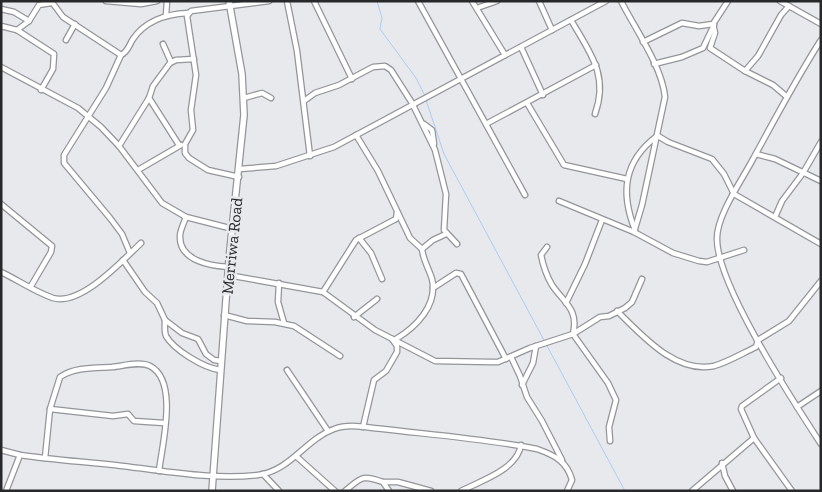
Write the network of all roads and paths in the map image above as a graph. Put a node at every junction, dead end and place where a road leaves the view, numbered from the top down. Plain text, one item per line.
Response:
1 (106, 1) edge
2 (157, 1) edge
3 (167, 1) edge
4 (269, 1) edge
5 (287, 1) edge
6 (314, 1) edge
7 (418, 1) edge
8 (472, 1) edge
9 (498, 1) edge
10 (539, 1) edge
11 (606, 1) edge
12 (620, 1) edge
13 (728, 1) edge
14 (780, 1) edge
15 (51, 2) edge
16 (230, 5) edge
17 (488, 6) junction
18 (789, 6) junction
19 (477, 8) junction
20 (1, 9) edge
21 (188, 13) junction
22 (166, 15) junction
23 (482, 16) junction
24 (571, 20) junction
25 (30, 21) junction
26 (75, 24) junction
27 (713, 24) junction
28 (821, 24) edge
29 (1, 26) edge
30 (17, 30) junction
31 (552, 30) junction
32 (66, 40) dead end
33 (821, 40) edge
34 (643, 42) junction
35 (163, 44) dead end
36 (520, 47) junction
37 (121, 55) junction
38 (505, 55) junction
39 (194, 59) junction
40 (171, 62) junction
41 (654, 64) junction
42 (596, 65) junction
43 (1, 67) edge
44 (745, 71) junction
45 (461, 78) junction
46 (352, 79) junction
47 (41, 90) junction
48 (543, 95) junction
49 (786, 96) junction
50 (149, 98) junction
51 (244, 98) junction
52 (271, 98) dead end
53 (304, 101) junction
54 (412, 103) junction
55 (527, 103) junction
56 (594, 114) dead end
57 (87, 116) junction
58 (486, 124) junction
59 (356, 135) junction
60 (657, 136) junction
61 (821, 142) edge
62 (182, 145) junction
63 (119, 146) junction
64 (756, 154) junction
65 (310, 156) junction
66 (138, 170) junction
67 (240, 170) junction
68 (803, 173) junction
69 (239, 176) junction
70 (627, 179) junction
71 (821, 181) edge
72 (734, 194) junction
73 (525, 196) dead end
74 (559, 201) dead end
75 (1, 204) edge
76 (397, 212) junction
77 (186, 217) junction
78 (775, 217) junction
79 (602, 220) junction
80 (233, 229) junction
81 (634, 231) junction
82 (446, 234) junction
83 (359, 238) junction
84 (141, 244) dead end
85 (457, 244) dead end
86 (821, 244) edge
87 (546, 247) dead end
88 (422, 249) junction
89 (744, 250) dead end
90 (130, 253) junction
91 (720, 258) junction
92 (123, 260) junction
93 (229, 267) junction
94 (1, 272) edge
95 (228, 275) junction
96 (382, 279) dead end
97 (642, 279) dead end
98 (821, 281) edge
99 (279, 284) junction
100 (31, 286) junction
101 (433, 288) junction
102 (324, 292) junction
103 (377, 299) dead end
104 (566, 303) junction
105 (617, 311) junction
106 (224, 315) junction
107 (354, 317) junction
108 (165, 320) junction
109 (284, 323) junction
110 (573, 334) junction
111 (394, 339) junction
112 (758, 340) junction
113 (536, 346) junction
114 (340, 356) dead end
115 (508, 358) junction
116 (221, 361) junction
117 (220, 370) junction
118 (287, 370) dead end
119 (781, 378) junction
120 (522, 384) junction
121 (821, 391) edge
122 (797, 407) junction
123 (50, 409) junction
124 (164, 423) junction
125 (363, 427) junction
126 (328, 431) junction
127 (754, 438) junction
128 (610, 441) dead end
129 (821, 444) edge
130 (521, 445) junction
131 (1, 450) edge
132 (20, 455) junction
133 (297, 457) junction
134 (45, 458) junction
135 (563, 462) junction
136 (722, 463) junction
137 (159, 471) junction
138 (263, 474) junction
139 (213, 476) junction
140 (383, 482) junction
141 (6, 491) edge
142 (212, 491) edge
143 (278, 491) edge
144 (335, 491) edge
145 (345, 491) edge
146 (389, 491) edge
147 (431, 491) edge
148 (460, 491) edge
149 (567, 491) edge
150 (692, 491) edge
151 (734, 491) edge
152 (792, 491) edge

1 - 2 street
3 - 22 street
4 - 16 street
5 - 53 street
6 - 46 street
7 - 45 street
8 - 19 street
9 - 17 street
10 - 31 street
11 - 24 street
12 - 34 street
13 - 27 street
14 - 18 street
15 - 25 street
15 - 26 street
16 - 21 street
16 - 51 street, Merriwa Road
17 - 19 street
17 - 23 street
18 - 28 street
18 - 44 street
19 - 23 street
20 - 25 street
21 - 22 street
21 - 39 street
22 - 37 street
23 - 38 street
24 - 31 street
24 - 42 street
25 - 30 street
26 - 32 street
26 - 37 street
27 - 34 street
27 - 41 street
27 - 44 street
29 - 30 street
30 - 47 street
31 - 36 street
33 - 49 street
34 - 41 street
35 - 40 street
36 - 38 street
36 - 48 street
37 - 57 street
38 - 45 street
39 - 40 street
39 - 62 street
40 - 50 street
41 - 60 street
42 - 48 street
42 - 56 street
43 - 47 street
44 - 49 street
45 - 54 street
45 - 58 street
46 - 53 street
46 - 54 street
47 - 57 street
48 - 55 street
49 - 64 street
50 - 62 street
50 - 63 street
51 - 52 street
51 - 67 street, Merriwa Road
53 - 65 street
54 - 59 street
54 - 82 street
55 - 58 street
55 - 70 street
57 - 63 street
57 - 90 street
58 - 73 street
59 - 65 street
59 - 76 street
60 - 70 street
60 - 72 street
60 - 81 street
61 - 68 street
62 - 66 street
62 - 69 street
63 - 66 street
64 - 68 street
64 - 72 street
65 - 67 street
66 - 77 street
67 - 69 street, Merriwa Road
68 - 71 street
68 - 78 street
69 - 80 street, Merriwa Road
70 - 81 street
72 - 78 street
72 - 91 street
74 - 79 street
75 - 100 street
76 - 83 street
76 - 88 street
77 - 80 street
77 - 93 street
78 - 86 street
79 - 81 street
79 - 104 street
80 - 93 street, Merriwa Road
81 - 91 street
82 - 85 street
82 - 88 street
83 - 96 street
83 - 102 street
84 - 90 street
87 - 104 street
88 - 101 street
89 - 91 street
90 - 92 street
91 - 112 street
92 - 100 street
92 - 108 street
93 - 95 street, Merriwa Road
94 - 100 street
95 - 99 street
95 - 106 street, Merriwa Road
97 - 105 street
98 - 112 street
99 - 102 street
99 - 109 street
101 - 111 street
101 - 115 street
102 - 107 street
103 - 107 street
104 - 110 street
105 - 110 street
105 - 112 street
106 - 109 street
106 - 116 street, Merriwa Road
107 - 111 street
108 - 116 street
108 - 117 street
109 - 114 street
110 - 113 street
110 - 128 street
111 - 115 street
111 - 125 street
112 - 119 street
113 - 115 street
113 - 120 street
115 - 120 street
116 - 117 street, Merriwa Road
117 - 139 street, Merriwa Road
118 - 126 street
119 - 122 street
119 - 127 street
120 - 135 street
121 - 122 street
122 - 129 street
123 - 124 street
123 - 124 street
123 - 134 street
124 - 137 street
125 - 126 street
125 - 130 street
126 - 133 street
127 - 136 street
127 - 152 street
130 - 135 street
130 - 148 street
131 - 132 street
132 - 134 street
132 - 141 street
133 - 138 street
133 - 144 street
134 - 137 street
135 - 149 street
136 - 150 street
136 - 151 street
137 - 139 street
138 - 139 street
138 - 143 street
139 - 142 street, Merriwa Road
140 - 145 street
140 - 146 street
140 - 147 street

